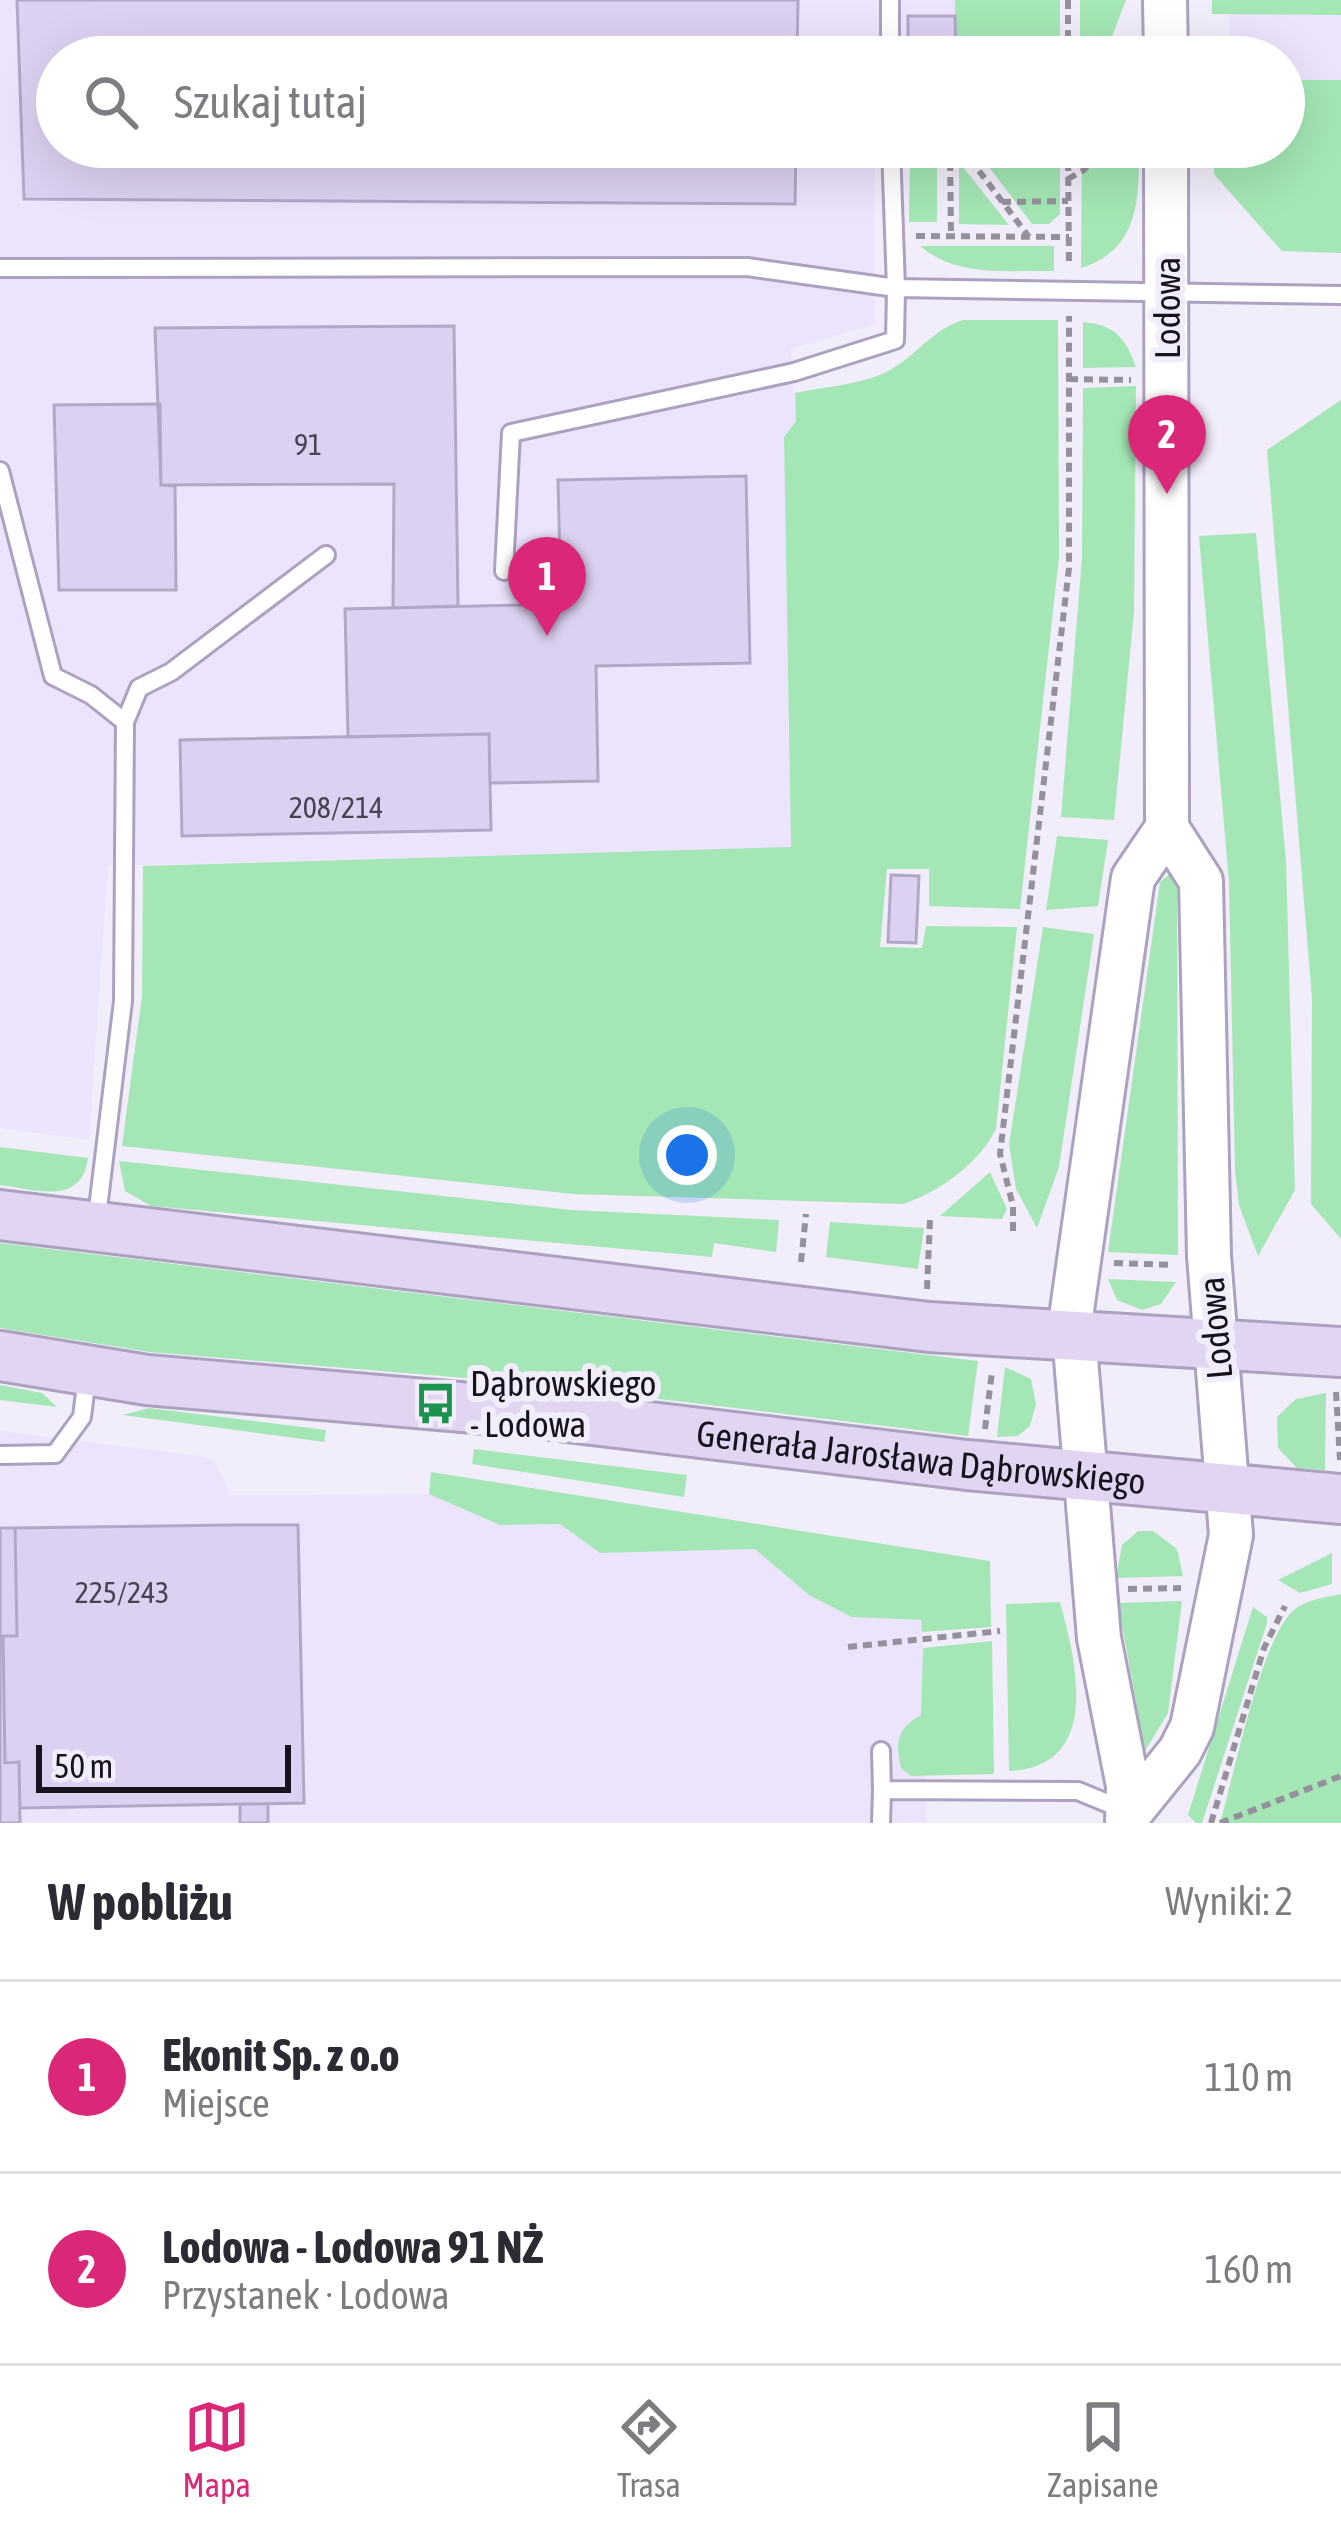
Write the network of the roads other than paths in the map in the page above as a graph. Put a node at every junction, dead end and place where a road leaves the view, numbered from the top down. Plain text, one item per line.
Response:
1 (890, 0) edge
2 (1166, 0) edge
3 (890, 36) edge
4 (1166, 36) edge
5 (891, 168) edge
6 (1166, 168) edge
7 (0, 268) edge
8 (896, 288) junction
9 (1167, 292) junction
10 (1341, 295) edge
11 (0, 471) edge
12 (326, 555) dead end
13 (504, 571) dead end
14 (125, 722) junction
15 (1167, 828) junction
16 (0, 1214) edge
17 (96, 1226) junction
18 (1073, 1338) junction
19 (1217, 1346) junction
20 (0, 1356) edge
21 (88, 1371) junction
22 (1338, 1372) edge
23 (0, 1455) edge
24 (1086, 1477) junction
25 (1228, 1490) junction
26 (1341, 1499) edge
27 (881, 1751) dead end
28 (882, 1790) junction
29 (1121, 1820) edge
30 (881, 1823) edge

1 - 3 lane
2 - 4 street
5 - 8 lane
6 - 9 street, Lodowa
7 - 8 lane
8 - 9 lane
8 - 13 lane
9 - 10 lane
9 - 15 street, Lodowa
11 - 14 lane
12 - 14 lane
14 - 17 lane
15 - 18 street
15 - 19 street, Lodowa
16 - 17 main road
17 - 18 main road
18 - 19 main road
18 - 24 street
19 - 22 main road
19 - 25 street, Lodowa
20 - 21 main road, Generała Jarosława Dąbrowskiego
21 - 23 lane
21 - 24 main road, Generała Jarosława Dąbrowskiego
24 - 25 main road, Generała Jarosława Dąbrowskiego
24 - 29 street
25 - 26 main road, Generała Jarosława Dąbrowskiego
25 - 29 street, Lodowa
27 - 28 lane
28 - 29 lane
28 - 30 lane

